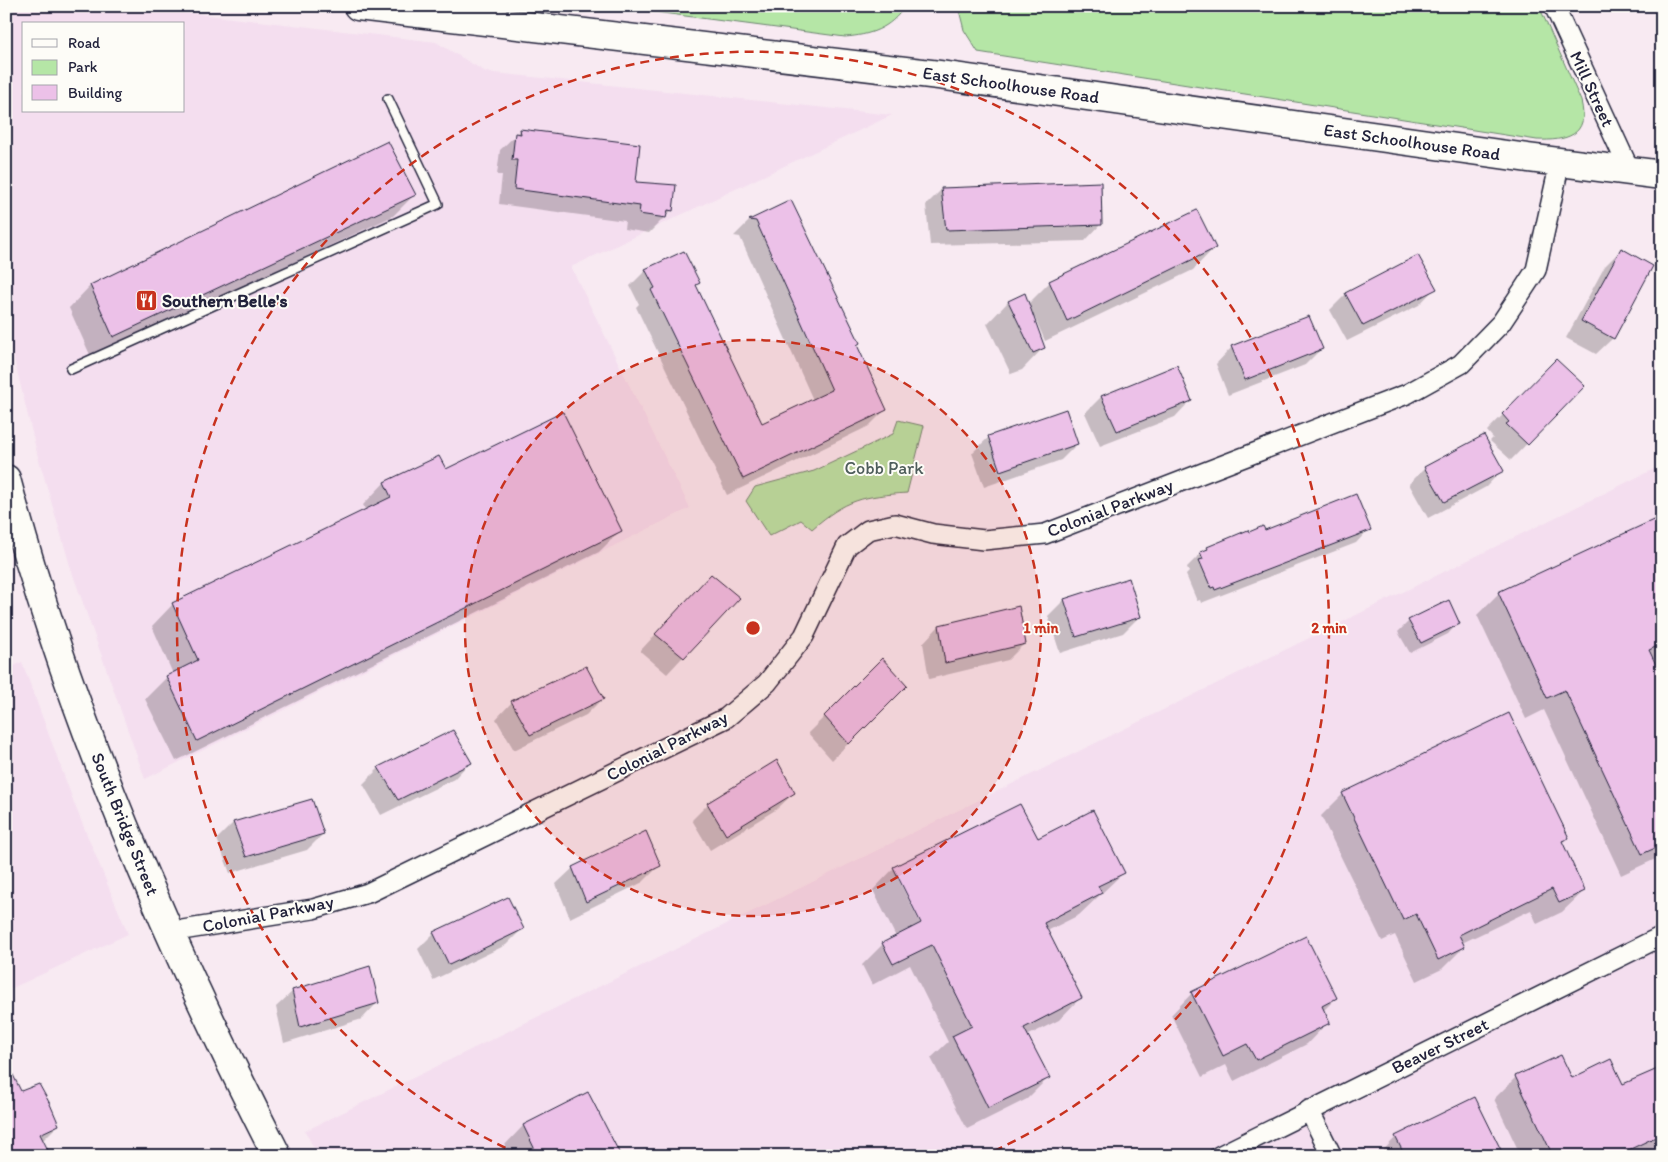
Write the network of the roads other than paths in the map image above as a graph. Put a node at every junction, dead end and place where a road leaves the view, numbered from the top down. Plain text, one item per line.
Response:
1 (358, 6) edge
2 (1554, 6) edge
3 (388, 99) dead end
4 (1560, 162) junction
5 (1630, 171) junction
6 (1662, 175) edge
7 (70, 369) dead end
8 (6, 479) edge
9 (170, 932) junction
10 (1662, 936) edge
11 (1308, 1110) junction
12 (277, 1156) edge
13 (1219, 1156) edge
14 (1332, 1156) edge

1 - 4 main road, East Schoolhouse Road
2 - 5 street, Mill Street
3 - 7 lane
4 - 5 main road, East Schoolhouse Road
4 - 9 street, Colonial Parkway
5 - 6 main road, East Schoolhouse Road
8 - 9 main road, South Bridge Street
9 - 12 main road, South Bridge Street
10 - 11 street, Beaver Street
11 - 13 street, Beaver Street
11 - 14 street

